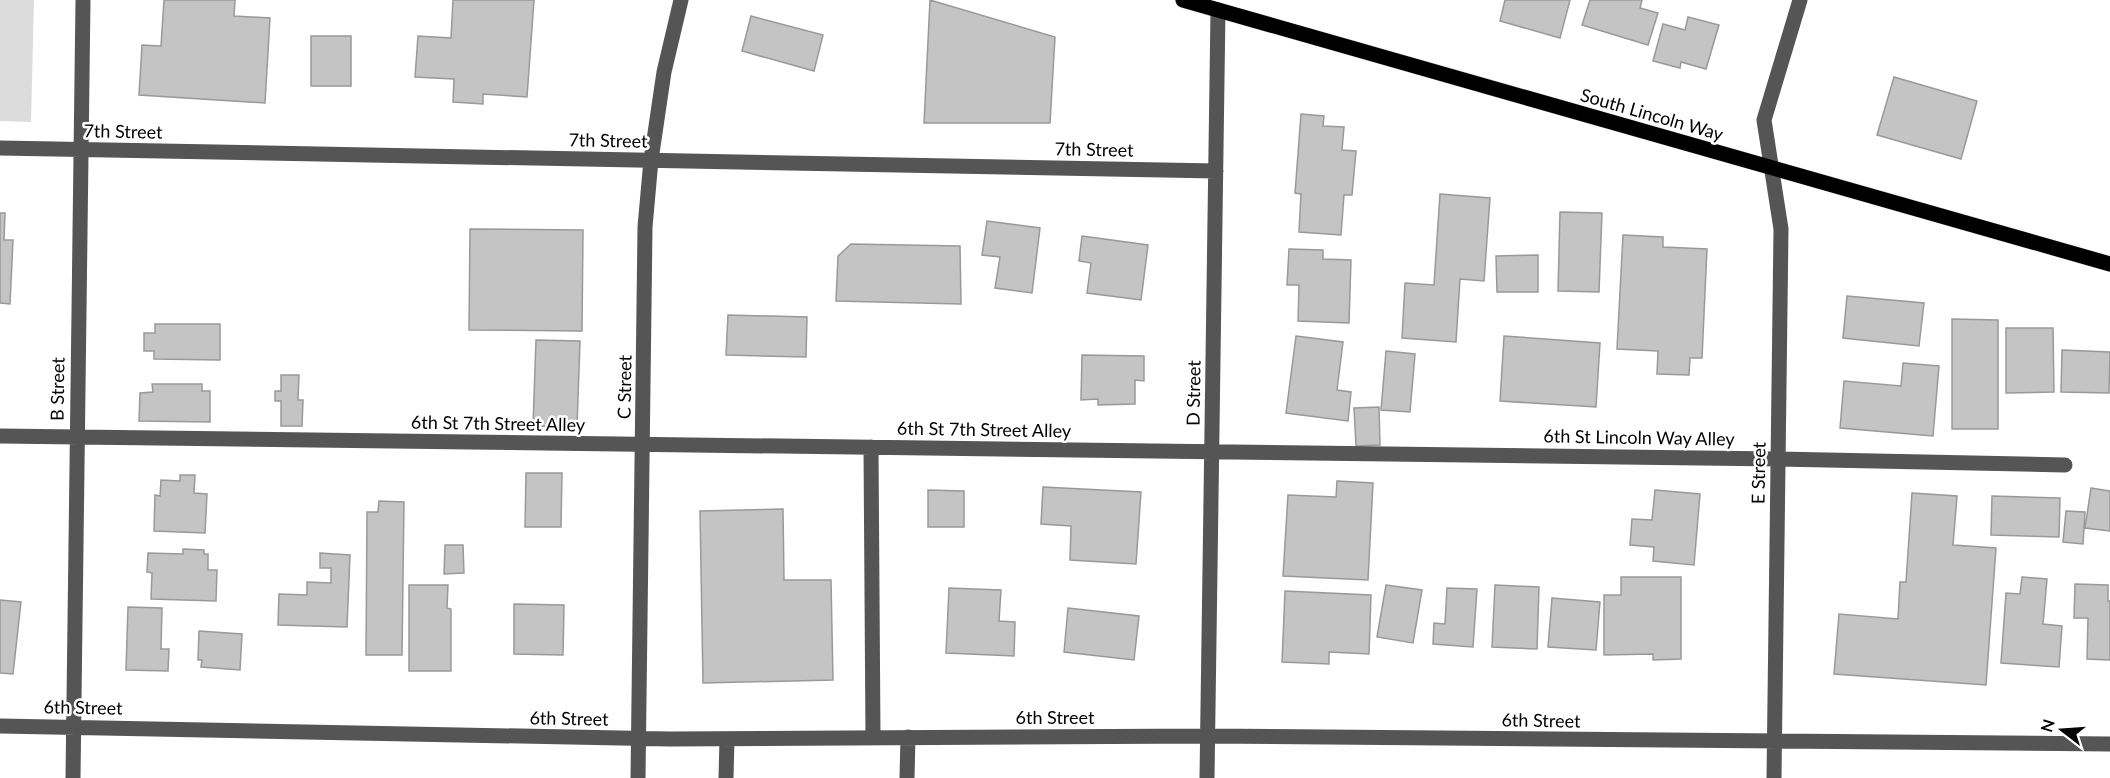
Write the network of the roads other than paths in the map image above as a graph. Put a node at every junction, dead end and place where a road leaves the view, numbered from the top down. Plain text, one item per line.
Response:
1 (82, 0) edge
2 (681, 0) edge
3 (1183, 0) edge
4 (1800, 0) edge
5 (1218, 10) junction
6 (0, 148) edge
7 (80, 150) junction
8 (651, 160) junction
9 (1772, 168) junction
10 (1216, 171) junction
11 (2110, 264) edge
12 (0, 436) edge
13 (76, 437) junction
14 (642, 444) junction
15 (872, 447) junction
16 (1212, 451) junction
17 (1778, 459) junction
18 (2065, 465) dead end
19 (0, 726) edge
20 (73, 727) junction
21 (1207, 736) junction
22 (908, 737) junction
23 (639, 738) junction
24 (873, 738) junction
25 (727, 739) junction
26 (1774, 741) junction
27 (2110, 744) edge
28 (73, 778) edge
29 (638, 778) edge
30 (726, 778) edge
31 (907, 778) edge
32 (1207, 778) edge
33 (1773, 778) edge

1 - 7 street, B Street
2 - 8 street, C Street
3 - 5 main road, South Lincoln Way
4 - 9 street, E Street
5 - 9 main road, South Lincoln Way
5 - 10 street, D Street
6 - 7 street, 7th Street
7 - 8 street, 7th Street
7 - 13 street, B Street
8 - 10 street, 7th Street
8 - 14 street, C Street
9 - 11 main road, South Lincoln Way
9 - 17 street, E Street
10 - 16 street, D Street
12 - 13 street, 6th St 7th Street Alley
13 - 14 street, 6th St 7th Street Alley
13 - 20 street, B Street
14 - 15 street, 6th St 7th Street Alley
14 - 23 street, C Street
15 - 16 street, 6th St 7th Street Alley
15 - 24 street
16 - 17 street, 6th St Lincoln Way Alley
16 - 21 street, D Street
17 - 18 street, 6th St Lincoln Way Alley
17 - 26 street, E Street
19 - 20 street, 6th Street
20 - 23 street, 6th Street
20 - 28 street, B Street
21 - 22 street, 6th Street
21 - 26 street, 6th Street
21 - 32 street, D Street
22 - 24 street, 6th Street
22 - 31 street
23 - 25 street, 6th Street
23 - 29 street, C Street
24 - 25 street, 6th Street
25 - 30 street
26 - 27 street, 6th Street
26 - 33 street, E Street

